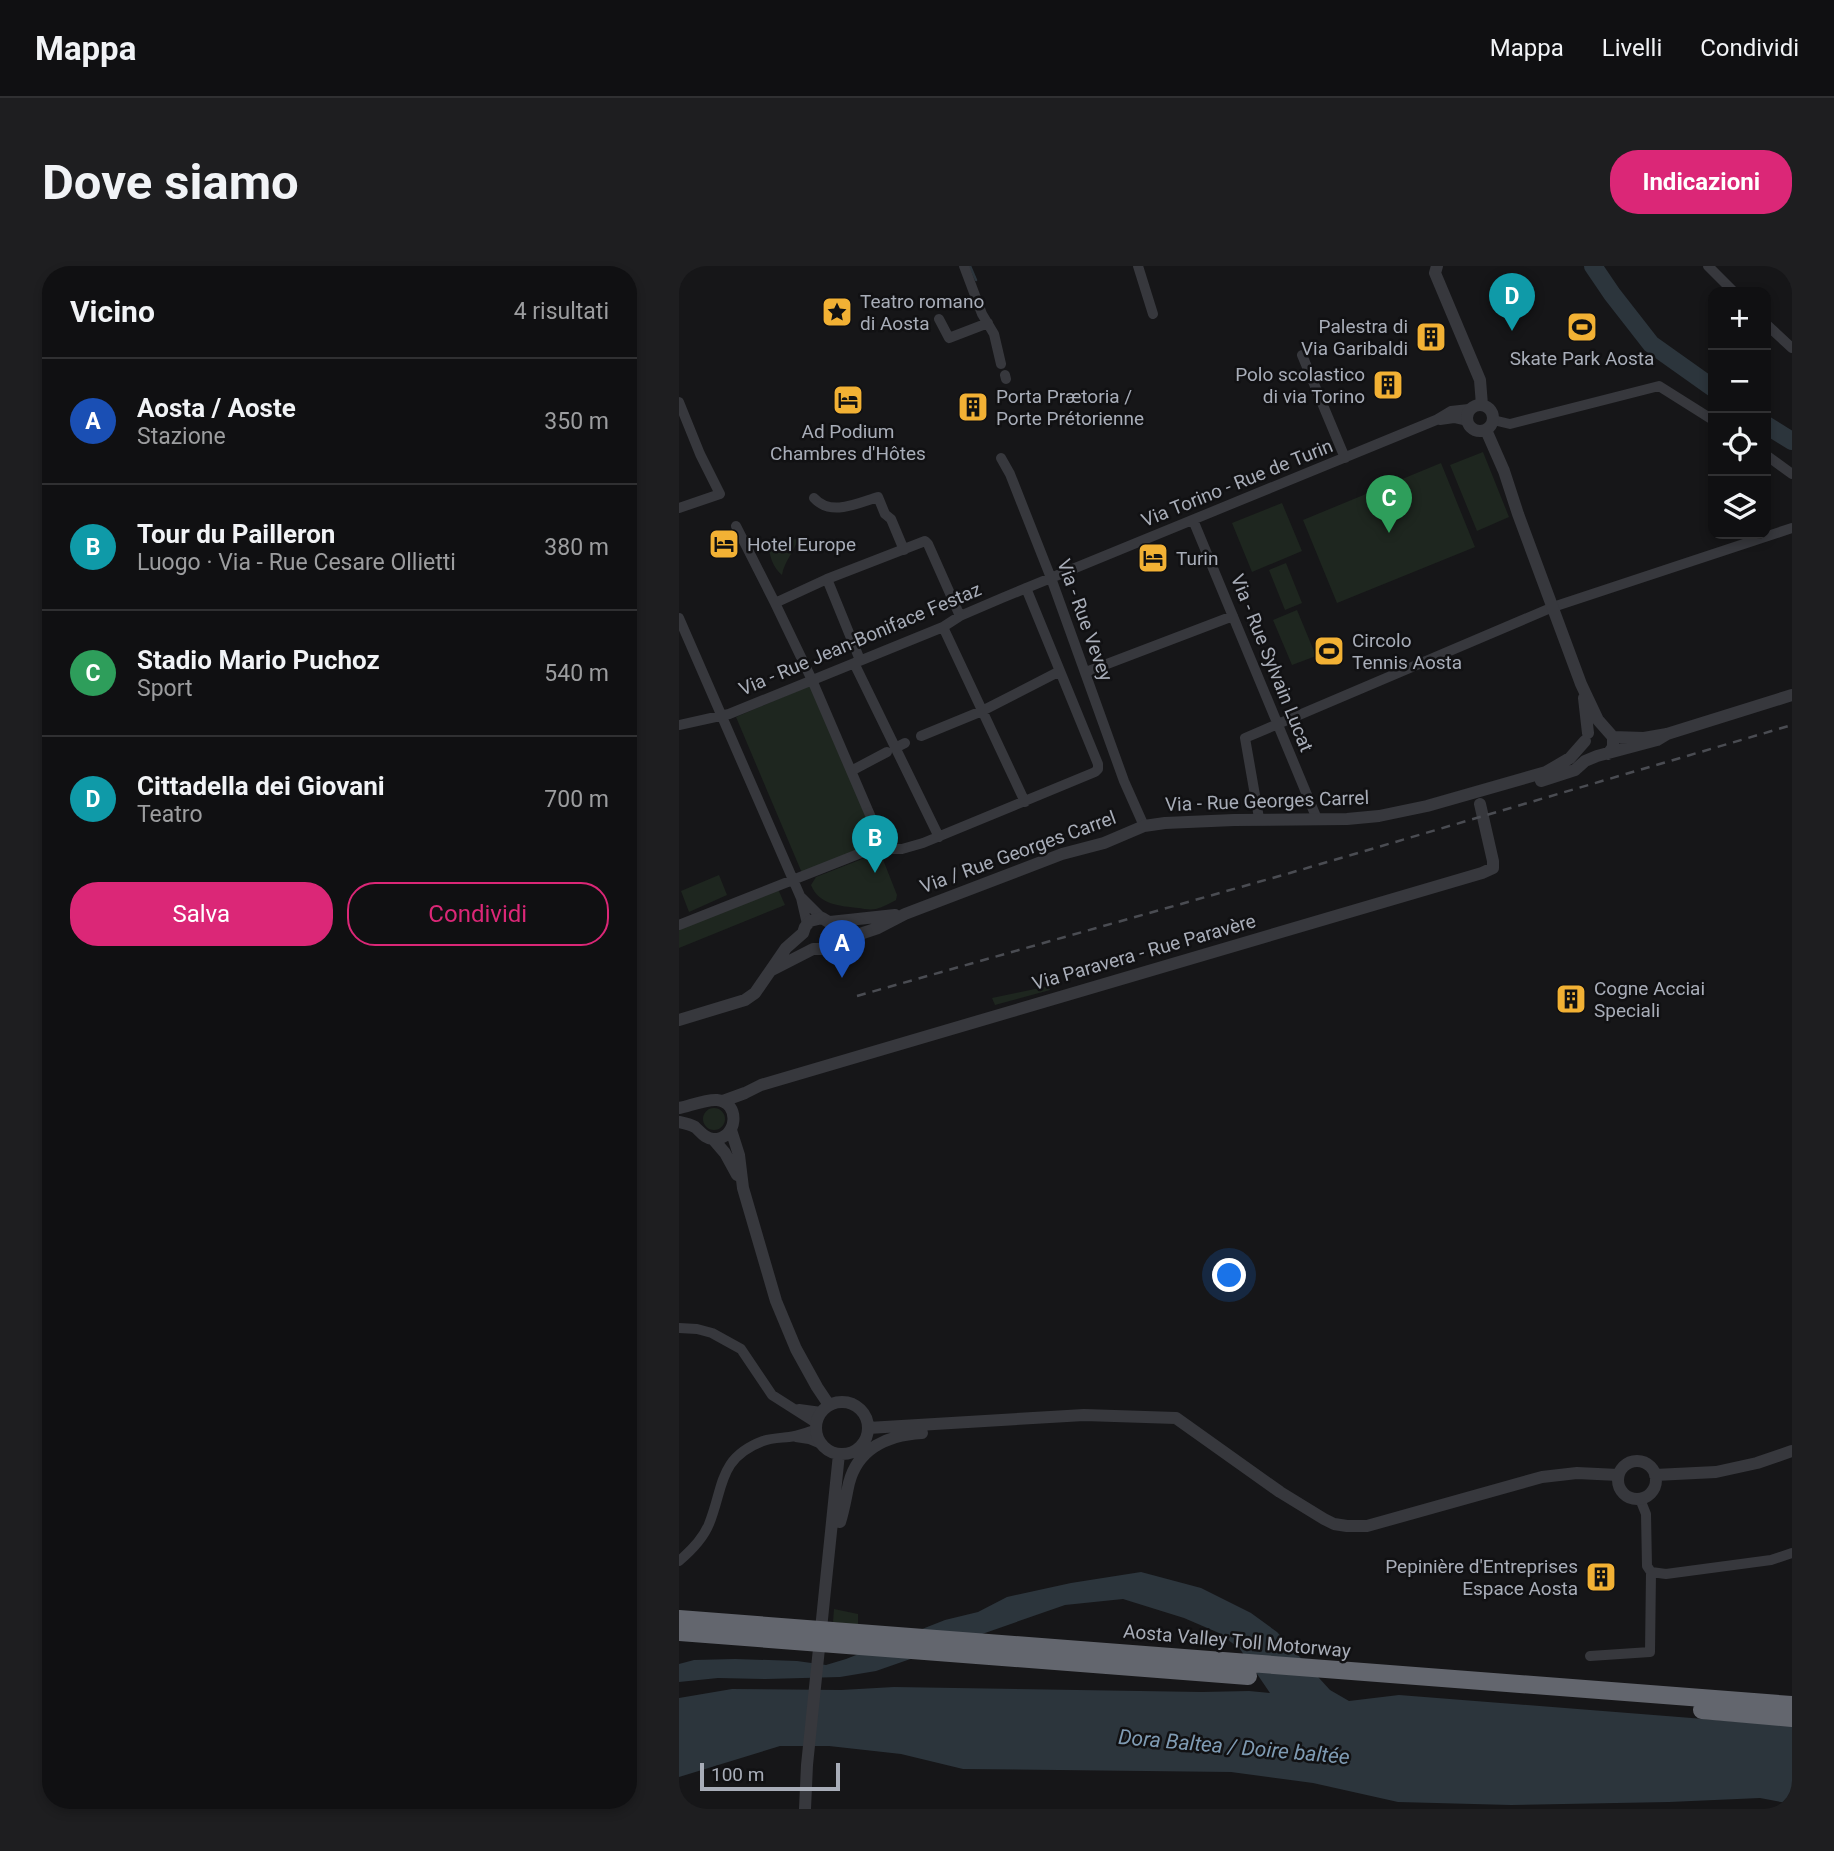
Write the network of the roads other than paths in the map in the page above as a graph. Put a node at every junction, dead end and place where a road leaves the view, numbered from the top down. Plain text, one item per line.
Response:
1 (964, 266) edge
2 (1138, 266) edge
3 (1708, 266) edge
4 (1434, 268) edge
5 (1729, 287) edge
6 (1153, 314) dead end
7 (939, 319) dead end
8 (988, 323) junction
9 (1771, 329) edge
10 (1792, 348) edge
11 (1302, 355) dead end
12 (1004, 373) dead end
13 (679, 402) edge
14 (1482, 405) junction
15 (1468, 416) junction
16 (1708, 417) edge
17 (1489, 425) junction
18 (1001, 458) dead end
19 (1345, 458) junction
20 (1771, 459) edge
21 (1792, 474) edge
22 (814, 498) dead end
23 (679, 508) edge
24 (1193, 520) junction
25 (736, 526) dead end
26 (1792, 528) edge
27 (904, 550) junction
28 (1051, 578) junction
29 (827, 579) junction
30 (1026, 588) junction
31 (775, 603) junction
32 (1553, 607) junction
33 (960, 616) junction
34 (1233, 616) junction
35 (679, 618) edge
36 (943, 628) junction
37 (857, 662) junction
38 (1060, 671) junction
39 (1086, 672) junction
40 (812, 680) junction
41 (1581, 684) junction
42 (1792, 695) edge
43 (982, 711) junction
44 (723, 716) junction
45 (679, 724) edge
46 (1278, 724) junction
47 (1608, 733) junction
48 (1667, 734) junction
49 (923, 735) dead end
50 (1586, 737) junction
51 (896, 748) junction
52 (1602, 755) junction
53 (1557, 767) junction
54 (851, 771) junction
55 (1482, 800) junction
56 (1025, 802) junction
57 (1427, 806) junction
58 (1259, 818) junction
59 (1317, 819) junction
60 (1144, 826) junction
61 (939, 837) junction
62 (885, 850) junction
63 (793, 879) junction
64 (801, 898) junction
65 (905, 914) junction
66 (826, 920) junction
67 (679, 925) edge
68 (805, 929) junction
69 (833, 943) junction
70 (813, 949) junction
71 (770, 971) junction
72 (679, 1020) edge
73 (745, 1093) junction
74 (723, 1101) junction
75 (703, 1102) junction
76 (679, 1108) edge
77 (734, 1115) junction
78 (679, 1122) edge
79 (697, 1129) junction
80 (731, 1130) junction
81 (713, 1139) junction
82 (743, 1188) junction
83 (679, 1328) edge
84 (820, 1418) junction
85 (948, 1424) junction
86 (868, 1428) junction
87 (792, 1437) junction
88 (821, 1444) junction
89 (1792, 1451) edge
90 (839, 1454) junction
91 (1618, 1475) junction
92 (1655, 1475) junction
93 (1640, 1499) junction
94 (831, 1541) junction
95 (1792, 1553) edge
96 (679, 1561) edge
97 (1651, 1572) junction
98 (679, 1619) edge
99 (679, 1632) edge
100 (1590, 1656) dead end
101 (1429, 1683) junction
102 (1792, 1705) edge
103 (1792, 1718) edge
104 (803, 1809) edge

1 - 8 street
2 - 6 street
3 - 5 street
4 - 14 street
7 - 8 street
8 - 12 street
9 - 10 street
11 - 19 street
13 - 23 street
14 - 15 street
14 - 17 street
15 - 17 street
15 - 19 street, Via Torino - Rue de Turin
16 - 17 street
17 - 32 street
18 - 28 street, Via - Rue Vevey
19 - 24 street, Via Torino - Rue de Turin
20 - 21 street
22 - 27 street
24 - 28 street, Via Torino - Rue de Turin
24 - 34 street, Via - Rue Sylvain Lucat
25 - 31 street
26 - 32 street
27 - 29 street
27 - 33 street
28 - 30 street, Via - Rue Jean-Boniface Festaz
28 - 39 street, Via - Rue Vevey
29 - 31 street
29 - 37 street
30 - 33 street, Via - Rue Jean-Boniface Festaz
30 - 38 street
31 - 40 street
32 - 41 street
32 - 46 street
33 - 36 street, Via - Rue Jean-Boniface Festaz
34 - 39 street
34 - 46 street, Via - Rue Sylvain Lucat
35 - 44 street
36 - 37 street, Via - Rue Jean-Boniface Festaz
36 - 43 street
37 - 40 street, Via - Rue Jean-Boniface Festaz
37 - 51 street
38 - 43 street
38 - 56 street
39 - 60 street, Via - Rue Vevey
40 - 44 street, Via - Rue Jean-Boniface Festaz
40 - 54 street
41 - 47 street
41 - 50 street
42 - 48 street
43 - 49 street
43 - 56 street
44 - 45 street, Via - Rue Jean-Boniface Festaz
44 - 63 street
46 - 58 street
46 - 59 street, Via - Rue Sylvain Lucat
47 - 48 street
47 - 50 street
47 - 52 street
48 - 52 street
50 - 52 street
50 - 53 street, Via - Rue Georges Carrel
51 - 54 street
51 - 61 street
52 - 55 street
53 - 55 street
53 - 57 street, Via - Rue Georges Carrel
54 - 62 street
55 - 57 street
55 - 73 street, Via Paravera - Rue Paravère
56 - 61 street
57 - 59 street, Via - Rue Georges Carrel
58 - 59 street, Via - Rue Georges Carrel
58 - 60 street, Via - Rue Georges Carrel
60 - 65 street, Via / Rue Georges Carrel
61 - 62 street
62 - 63 street
63 - 64 street
63 - 67 street
64 - 66 street
64 - 68 street
65 - 66 street
65 - 69 street
66 - 68 street
66 - 69 street
68 - 70 street
68 - 71 street
69 - 70 street
70 - 71 street
71 - 72 street
73 - 74 street, Via Paravera - Rue Paravère
73 - 77 street
74 - 75 street
74 - 77 street
75 - 76 street
75 - 79 street
77 - 80 street
78 - 79 street
79 - 81 street
80 - 81 street
80 - 82 street
81 - 82 street
82 - 84 street
83 - 84 street
84 - 86 street
84 - 87 street
84 - 88 street
85 - 86 street
85 - 91 street
85 - 94 street
86 - 90 street
87 - 88 street
87 - 96 street
88 - 90 street
89 - 92 street
90 - 94 street
91 - 92 street
91 - 93 street
92 - 93 street
93 - 97 street
94 - 104 street
95 - 97 street
97 - 100 street
98 - 101 highway, Aosta Valley Toll Motorway
99 - 101 highway, Aosta Valley Toll Motorway
101 - 102 highway, Aosta Valley Toll Motorway
101 - 103 highway, Aosta Valley Toll Motorway

